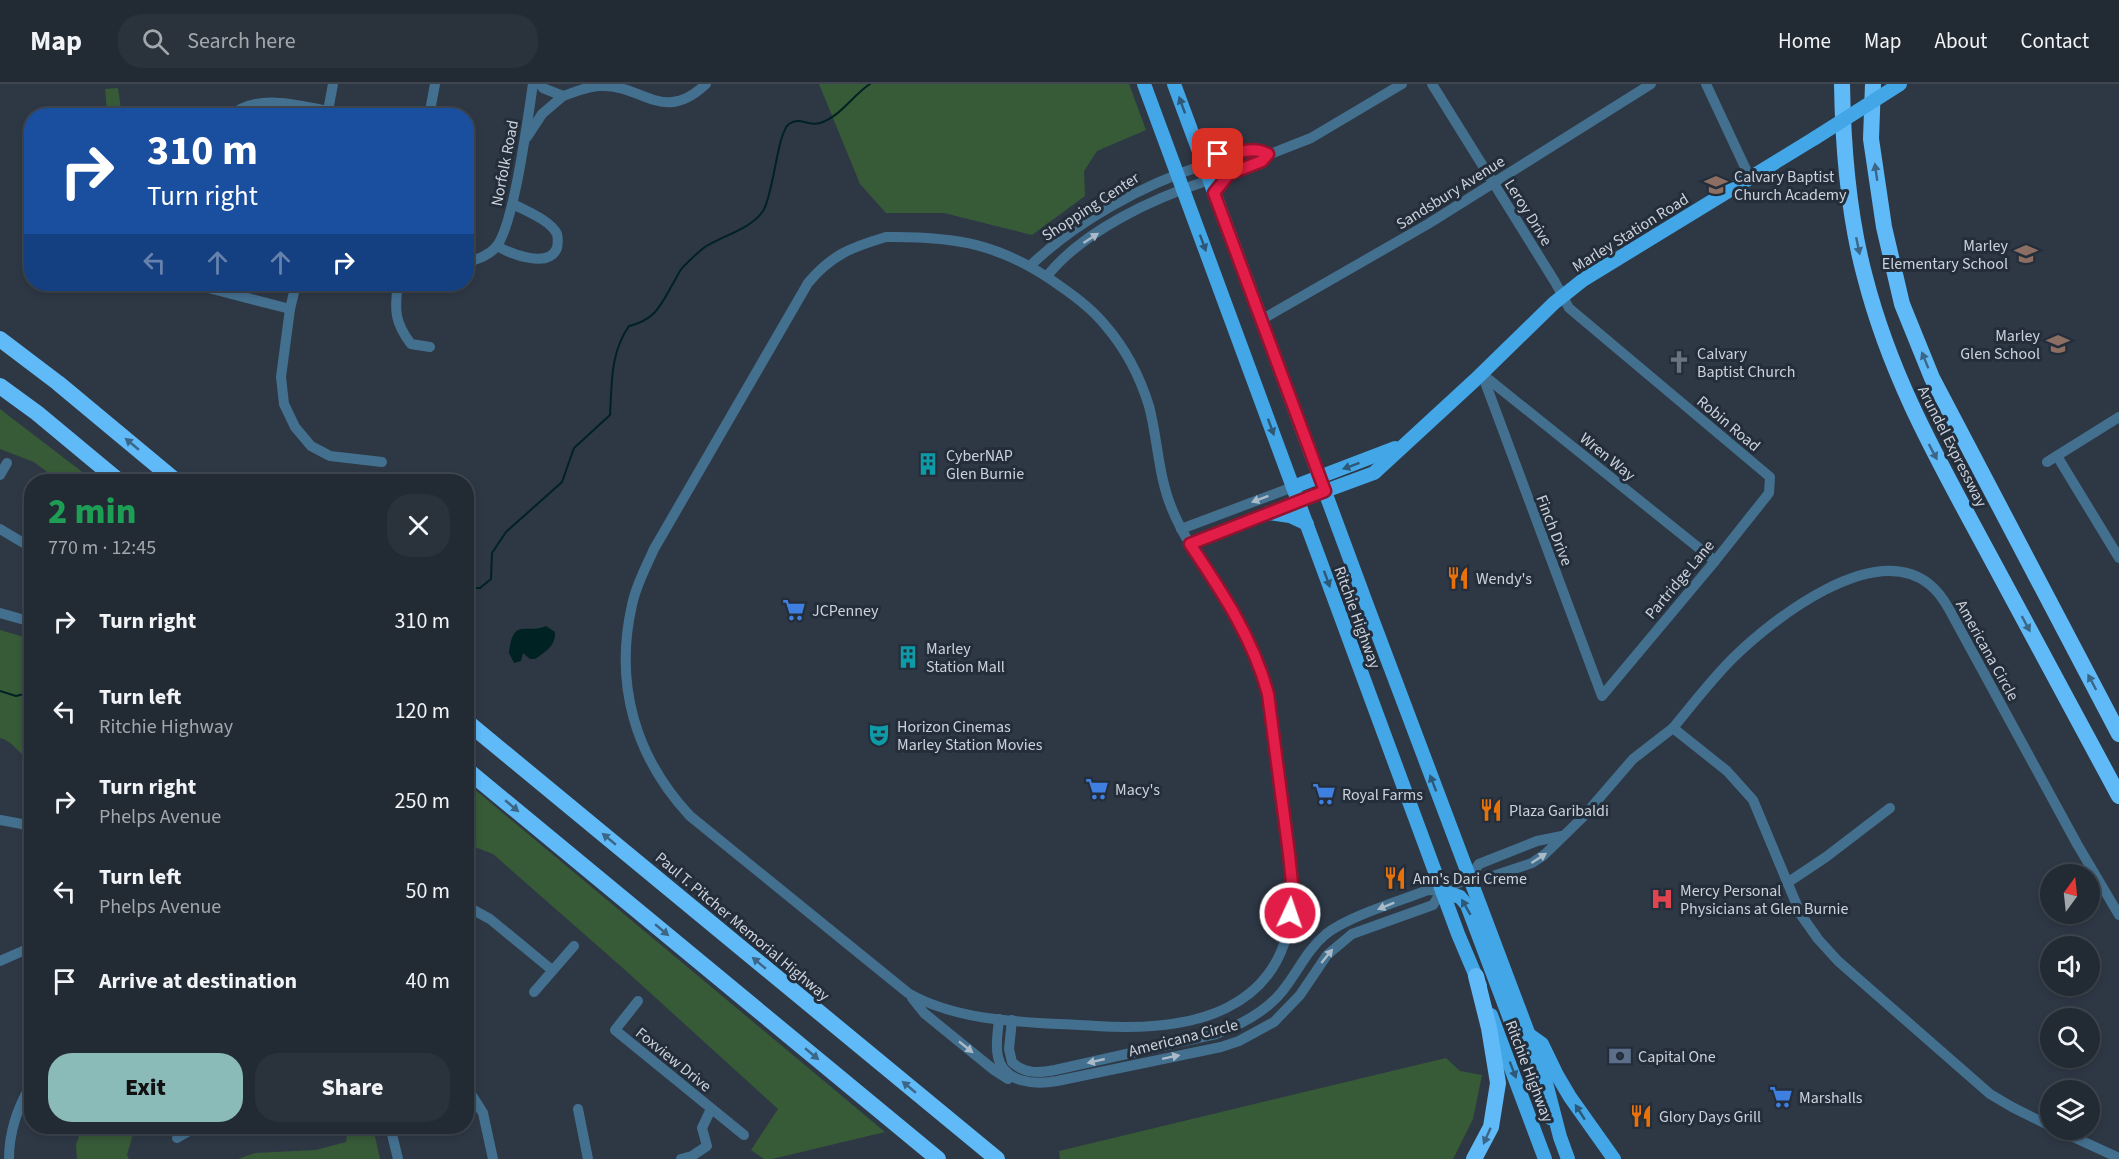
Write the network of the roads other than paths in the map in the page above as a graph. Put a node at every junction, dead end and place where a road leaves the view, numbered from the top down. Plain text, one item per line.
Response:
1 (333, 84) edge
2 (435, 84) edge
3 (533, 84) edge
4 (540, 84) edge
5 (706, 84) edge
6 (1144, 84) edge
7 (1174, 84) edge
8 (1402, 84) edge
9 (1432, 84) edge
10 (1651, 84) edge
11 (1706, 84) edge
12 (1842, 84) edge
13 (1873, 84) edge
14 (1900, 84) edge
15 (564, 96) junction
16 (244, 108) edge
17 (303, 108) edge
18 (329, 108) edge
19 (430, 108) edge
20 (523, 143) junction
21 (1198, 150) junction
22 (1268, 154) junction
23 (1204, 165) junction
24 (1177, 173) junction
25 (1750, 178) junction
26 (1493, 183) junction
27 (1212, 186) junction
28 (1183, 189) junction
29 (513, 204) junction
30 (497, 246) junction
31 (474, 260) edge
32 (1030, 266) junction
33 (1047, 276) junction
34 (220, 291) edge
35 (294, 291) edge
36 (398, 291) edge
37 (1563, 296) junction
38 (290, 309) junction
39 (1261, 320) junction
40 (0, 339) edge
41 (430, 346) dead end
42 (1482, 374) junction
43 (0, 386) edge
44 (0, 392) edge
45 (37, 413) junction
46 (2119, 417) edge
47 (1405, 444) junction
48 (382, 462) dead end
49 (7, 463) dead end
50 (110, 474) edge
51 (167, 474) edge
52 (0, 475) edge
53 (1320, 477) junction
54 (1770, 477) joint
55 (1293, 487) junction
56 (1325, 491) junction
57 (1298, 501) junction
58 (1268, 513) junction
59 (1307, 524) junction
60 (0, 529) edge
61 (1181, 529) junction
62 (24, 543) edge
63 (1190, 544) junction
64 (2119, 558) edge
65 (1715, 561) junction
66 (0, 613) edge
67 (24, 620) edge
68 (1602, 696) joint
69 (474, 728) edge
70 (1673, 728) junction
71 (2119, 734) edge
72 (474, 775) edge
73 (2119, 796) edge
74 (1890, 808) dead end
75 (0, 820) edge
76 (24, 825) edge
77 (1562, 836) junction
78 (1469, 878) junction
79 (1787, 883) junction
80 (1442, 891) junction
81 (474, 910) edge
82 (2119, 915) edge
83 (574, 946) dead end
84 (24, 950) edge
85 (0, 961) edge
86 (552, 970) junction
87 (1476, 976) junction
88 (534, 992) dead end
89 (909, 993) junction
90 (638, 1001) dead end
91 (999, 1019) junction
92 (1012, 1020) junction
93 (1528, 1034) junction
94 (1033, 1084) junction
95 (24, 1097) edge
96 (474, 1099) edge
97 (578, 1109) dead end
98 (711, 1109) junction
99 (2040, 1121) edge
100 (954, 1125) junction
101 (184, 1134) edge
102 (392, 1134) edge
103 (744, 1135) dead end
104 (1560, 1137) junction
105 (177, 1138) dead end
106 (2080, 1140) edge
107 (2119, 1158) edge
108 (9, 1159) edge
109 (398, 1159) edge
110 (493, 1159) edge
111 (588, 1159) edge
112 (681, 1159) edge
113 (938, 1159) edge
114 (997, 1159) edge
115 (1007, 1159) edge
116 (1474, 1159) edge
117 (1545, 1159) edge
118 (1568, 1159) edge
119 (1614, 1159) edge

1 - 18 street
2 - 19 street
3 - 20 street, Norfolk Road
4 - 15 street
5 - 15 street
6 - 24 main road, Ritchie Highway
21 -> 7 main road, Ritchie Highway
8 - 22 street
9 - 26 street, Leroy Drive
10 - 26 street, Sandsbury Avenue
11 - 25 street
12 -> 73 highway, Arundel Expressway
71 -> 13 highway, Arundel Expressway
14 - 25 main road, Marley Station Road, bridge
15 - 20 street
16 - 17 street
20 - 29 street, Norfolk Road
21 - 22 street
21 - 23 main road, Ritchie Highway
22 - 27 street
23 - 24 street, Shopping Center
23 - 27 main road, Ritchie Highway
24 - 28 main road, Ritchie Highway
24 - 32 street, Shopping Center
25 - 37 main road, Marley Station Road
26 - 37 street, Leroy Drive
26 - 39 street, Sandsbury Avenue
27 - 28 street, Shopping Center
27 - 39 main road, Ritchie Highway
33 -> 28 street, Shopping Center
28 -> 55 main road, Ritchie Highway
29 - 30 street, Norfolk Road
29 - 30 street
30 - 31 street
32 - 33 street
32 - 89 street
33 - 61 street
34 - 38 street
35 - 38 street
36 - 41 street
37 - 42 main road, Marley Station Road
37 - 54 street, Robin Road
38 - 48 street
39 - 53 main road, Ritchie Highway
51 -> 40 highway
42 - 47 main road, Marley Station Road
42 - 65 street, Wren Way
42 - 68 street, Finch Drive
43 - 45 highway
44 - 45 highway
45 - 50 highway
46 - 64 street
47 -> 53 main road, Marley Station Road
47 - 56 main road, Marley Station Road
49 - 52 street
53 - 55 main road, Marley Station Road
53 - 56 main road, Ritchie Highway
54 - 65 street, Partridge Lane
55 - 57 main road, Ritchie Highway
55 -> 61 street
56 - 57 main road, Marley Station Road
78 -> 56 main road, Ritchie Highway
57 - 58 street
57 - 59 main road, Ritchie Highway
58 - 59 main road
58 - 63 street
59 -> 80 main road, Ritchie Highway
60 - 62 street
61 - 63 street
63 - 92 street
65 - 68 street, Partridge Lane
66 - 67 street
100 -> 69 highway, Paul T. Pitcher Memorial Highway
70 - 77 street, Americana Circle
70 - 79 street
70 - 82 street, Americana Circle
72 -> 113 highway
74 - 79 street
75 - 76 street
77 - 78 street, Americana Circle
78 -> 77 street, Americana Circle
78 - 80 street, Americana Circle
78 - 93 main road, Ritchie Highway
79 - 99 street
80 - 87 main road, Ritchie Highway
80 -> 92 street, Americana Circle
94 -> 80 street, Americana Circle
104 -> 80 main road
81 - 86 street
83 - 86 street
84 - 85 street
86 - 88 street
87 -> 116 highway
87 -> 117 main road, Ritchie Highway
89 - 91 street
89 -> 94 street
90 - 98 street, Foxview Drive
91 - 92 street
91 - 94 street
93 - 104 main road, Ritchie Highway
119 -> 93 main road
95 - 108 street
96 - 110 street
97 - 111 street
98 - 103 street, Foxview Drive
98 - 112 street
100 - 114 highway, Paul T. Pitcher Memorial Highway
100 - 115 highway
101 - 105 street
102 - 109 street
104 - 118 main road, Ritchie Highway
106 - 107 street

